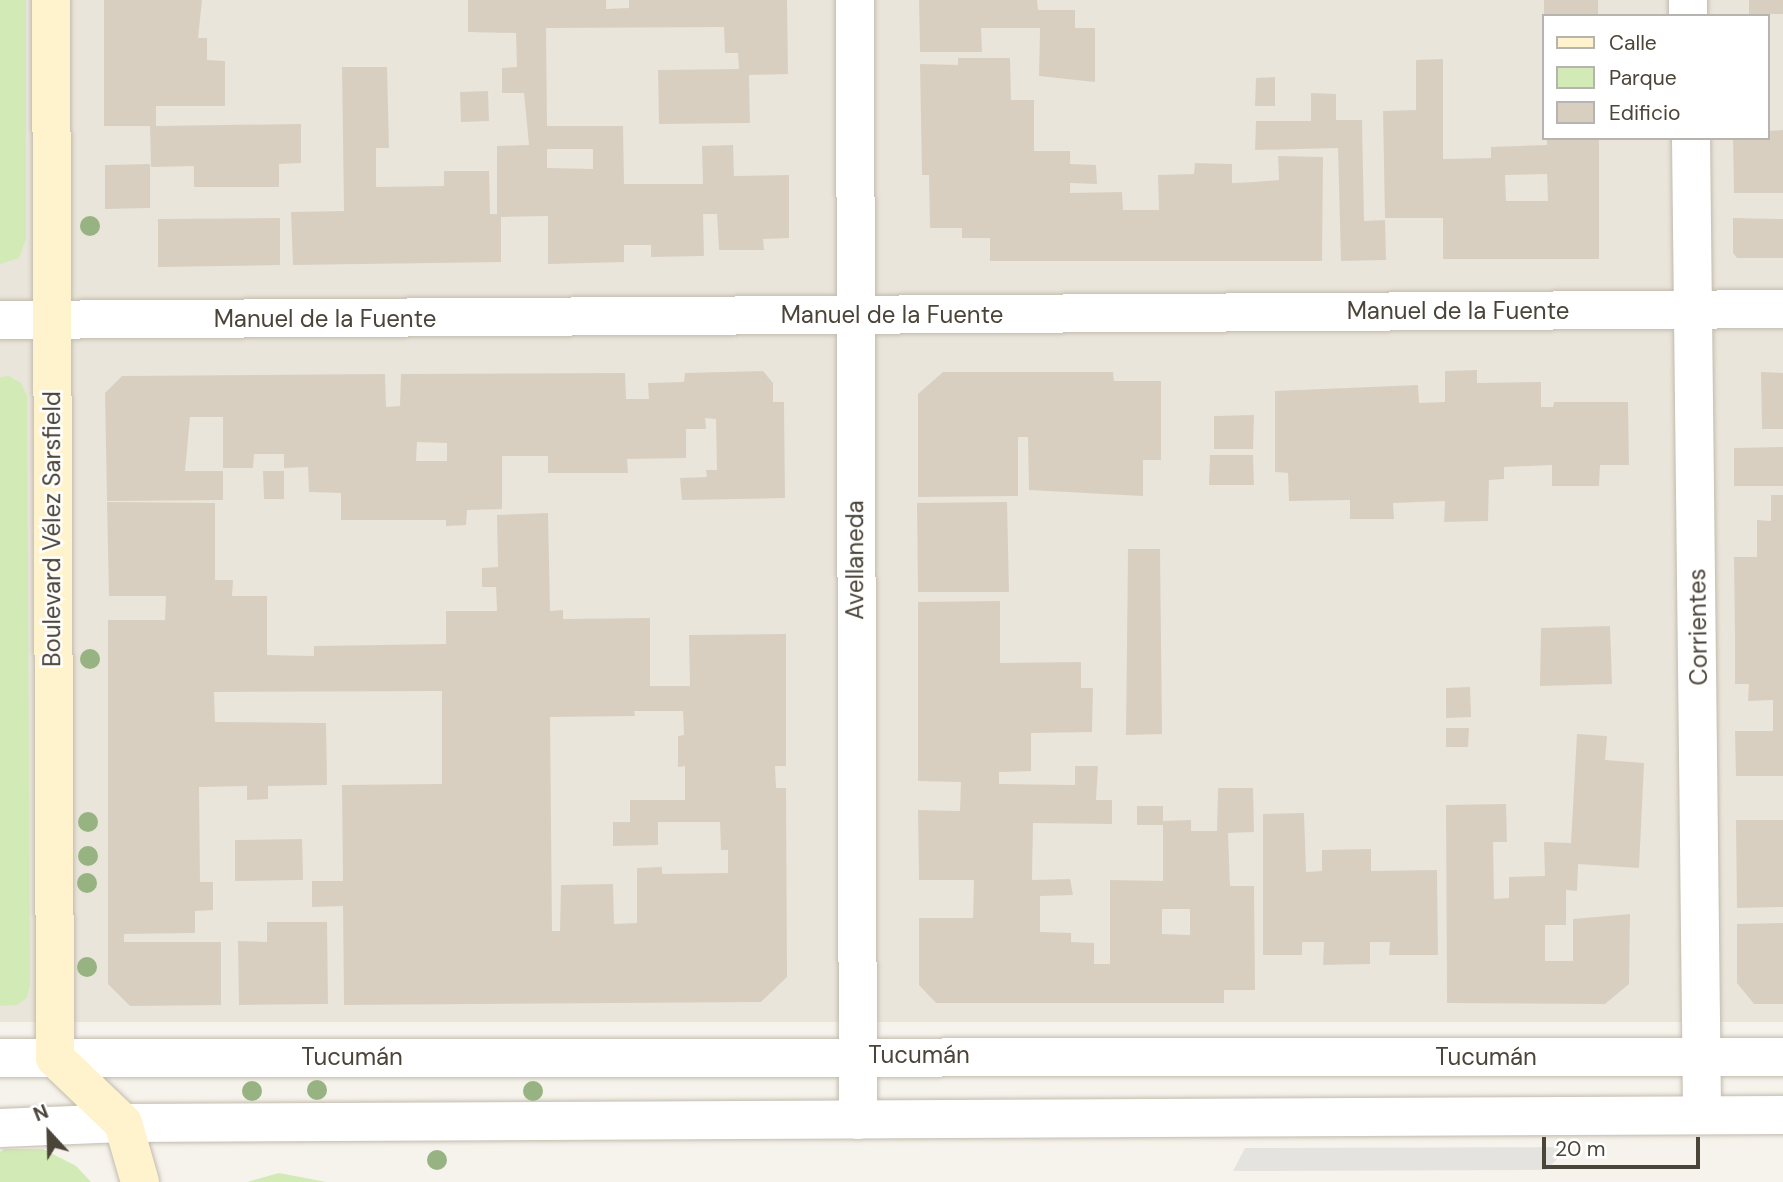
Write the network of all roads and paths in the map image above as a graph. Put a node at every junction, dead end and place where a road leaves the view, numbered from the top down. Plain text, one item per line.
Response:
1 (51, 0) edge
2 (855, 0) edge
3 (1691, 140) edge
4 (1783, 309) edge
5 (1694, 310) junction
6 (854, 316) junction
7 (0, 320) edge
8 (51, 320) junction
9 (857, 1055) junction
10 (1703, 1057) junction
11 (1783, 1057) edge
12 (0, 1058) edge
13 (55, 1058) junction
14 (1702, 1115) junction
15 (1783, 1115) edge
16 (858, 1120) junction
17 (123, 1123) junction
18 (0, 1128) edge
19 (140, 1182) edge

1 - 8 main road, Boulevard Vélez Sarsfield
2 - 6 street, Avellaneda
3 - 5 street, Corrientes
4 - 5 street, Manuel de la Fuente
5 - 6 street, Manuel de la Fuente
5 - 10 street, Corrientes
6 - 8 street, Manuel de la Fuente
6 - 9 street, Avellaneda
7 - 8 street, Manuel de la Fuente
8 - 13 main road, Boulevard Vélez Sarsfield
9 - 10 street, Tucumán
9 - 13 street, Tucumán
9 - 16 street, Avellaneda
10 - 11 street, Tucumán
10 - 14 street, Corrientes
12 - 13 street, Tucumán
13 - 17 main road
14 - 15 street
14 - 16 street
16 - 17 street
17 - 18 street
17 - 19 main road

